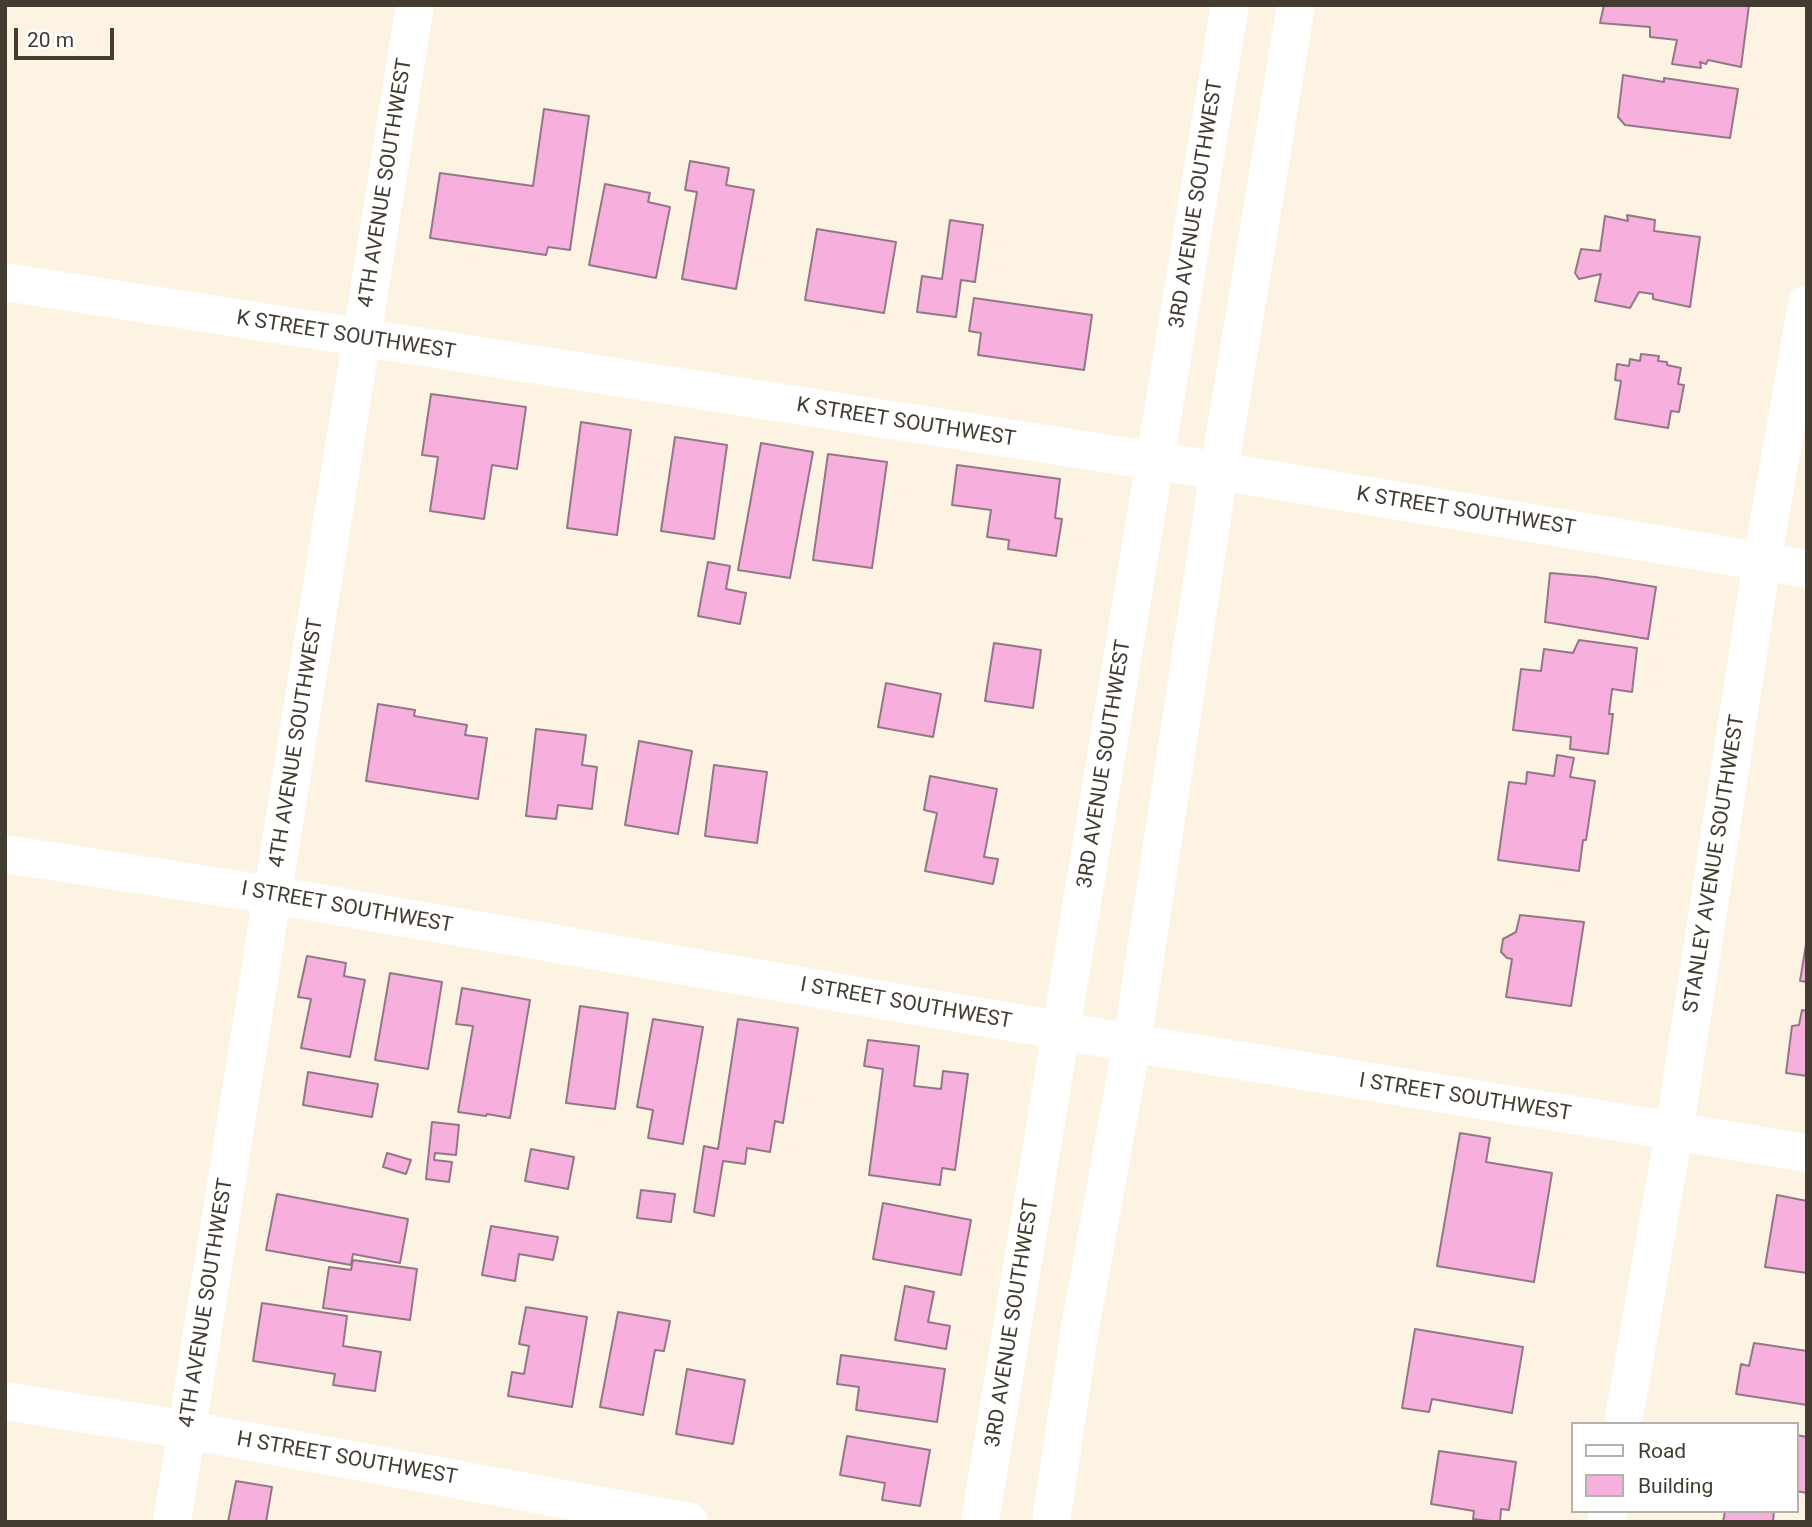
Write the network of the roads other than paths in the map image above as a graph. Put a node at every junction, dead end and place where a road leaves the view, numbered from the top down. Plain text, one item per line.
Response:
1 (415, 5) edge
2 (1230, 5) edge
3 (1296, 5) edge
4 (5, 282) edge
5 (1807, 304) edge
6 (362, 338) junction
7 (1155, 462) junction
8 (1219, 471) junction
9 (1762, 562) junction
10 (1807, 569) edge
11 (5, 854) edge
12 (272, 895) junction
13 (1061, 1031) junction
14 (1132, 1043) junction
15 (1674, 1132) junction
16 (1807, 1153) edge
17 (5, 1401) edge
18 (1623, 1422) edge
19 (187, 1430) junction
20 (172, 1522) edge
21 (689, 1522) edge
22 (980, 1522) edge
23 (1051, 1522) edge

1 - 6 street, 4TH AVENUE SOUTHWEST
2 - 7 street, 3RD AVENUE SOUTHWEST
3 - 8 street
4 - 6 street, K STREET SOUTHWEST
5 - 9 street, STANLEY AVENUE SOUTHWEST
6 - 7 street, K STREET SOUTHWEST
6 - 12 street, 4TH AVENUE SOUTHWEST
7 - 8 street, K STREET SOUTHWEST
7 - 13 street, 3RD AVENUE SOUTHWEST
8 - 9 street, K STREET SOUTHWEST
8 - 14 street
9 - 10 street, K STREET SOUTHWEST
9 - 15 street, STANLEY AVENUE SOUTHWEST
11 - 12 street, I STREET SOUTHWEST
12 - 13 street, I STREET SOUTHWEST
12 - 19 street, 4TH AVENUE SOUTHWEST
13 - 14 street, I STREET SOUTHWEST
13 - 22 street, 3RD AVENUE SOUTHWEST
14 - 15 street, I STREET SOUTHWEST
14 - 23 street
15 - 16 street, I STREET SOUTHWEST
15 - 18 street, STANLEY AVENUE SOUTHWEST
17 - 19 street, H STREET SOUTHWEST
19 - 20 street, 4TH AVENUE SOUTHWEST
19 - 21 street, H STREET SOUTHWEST

